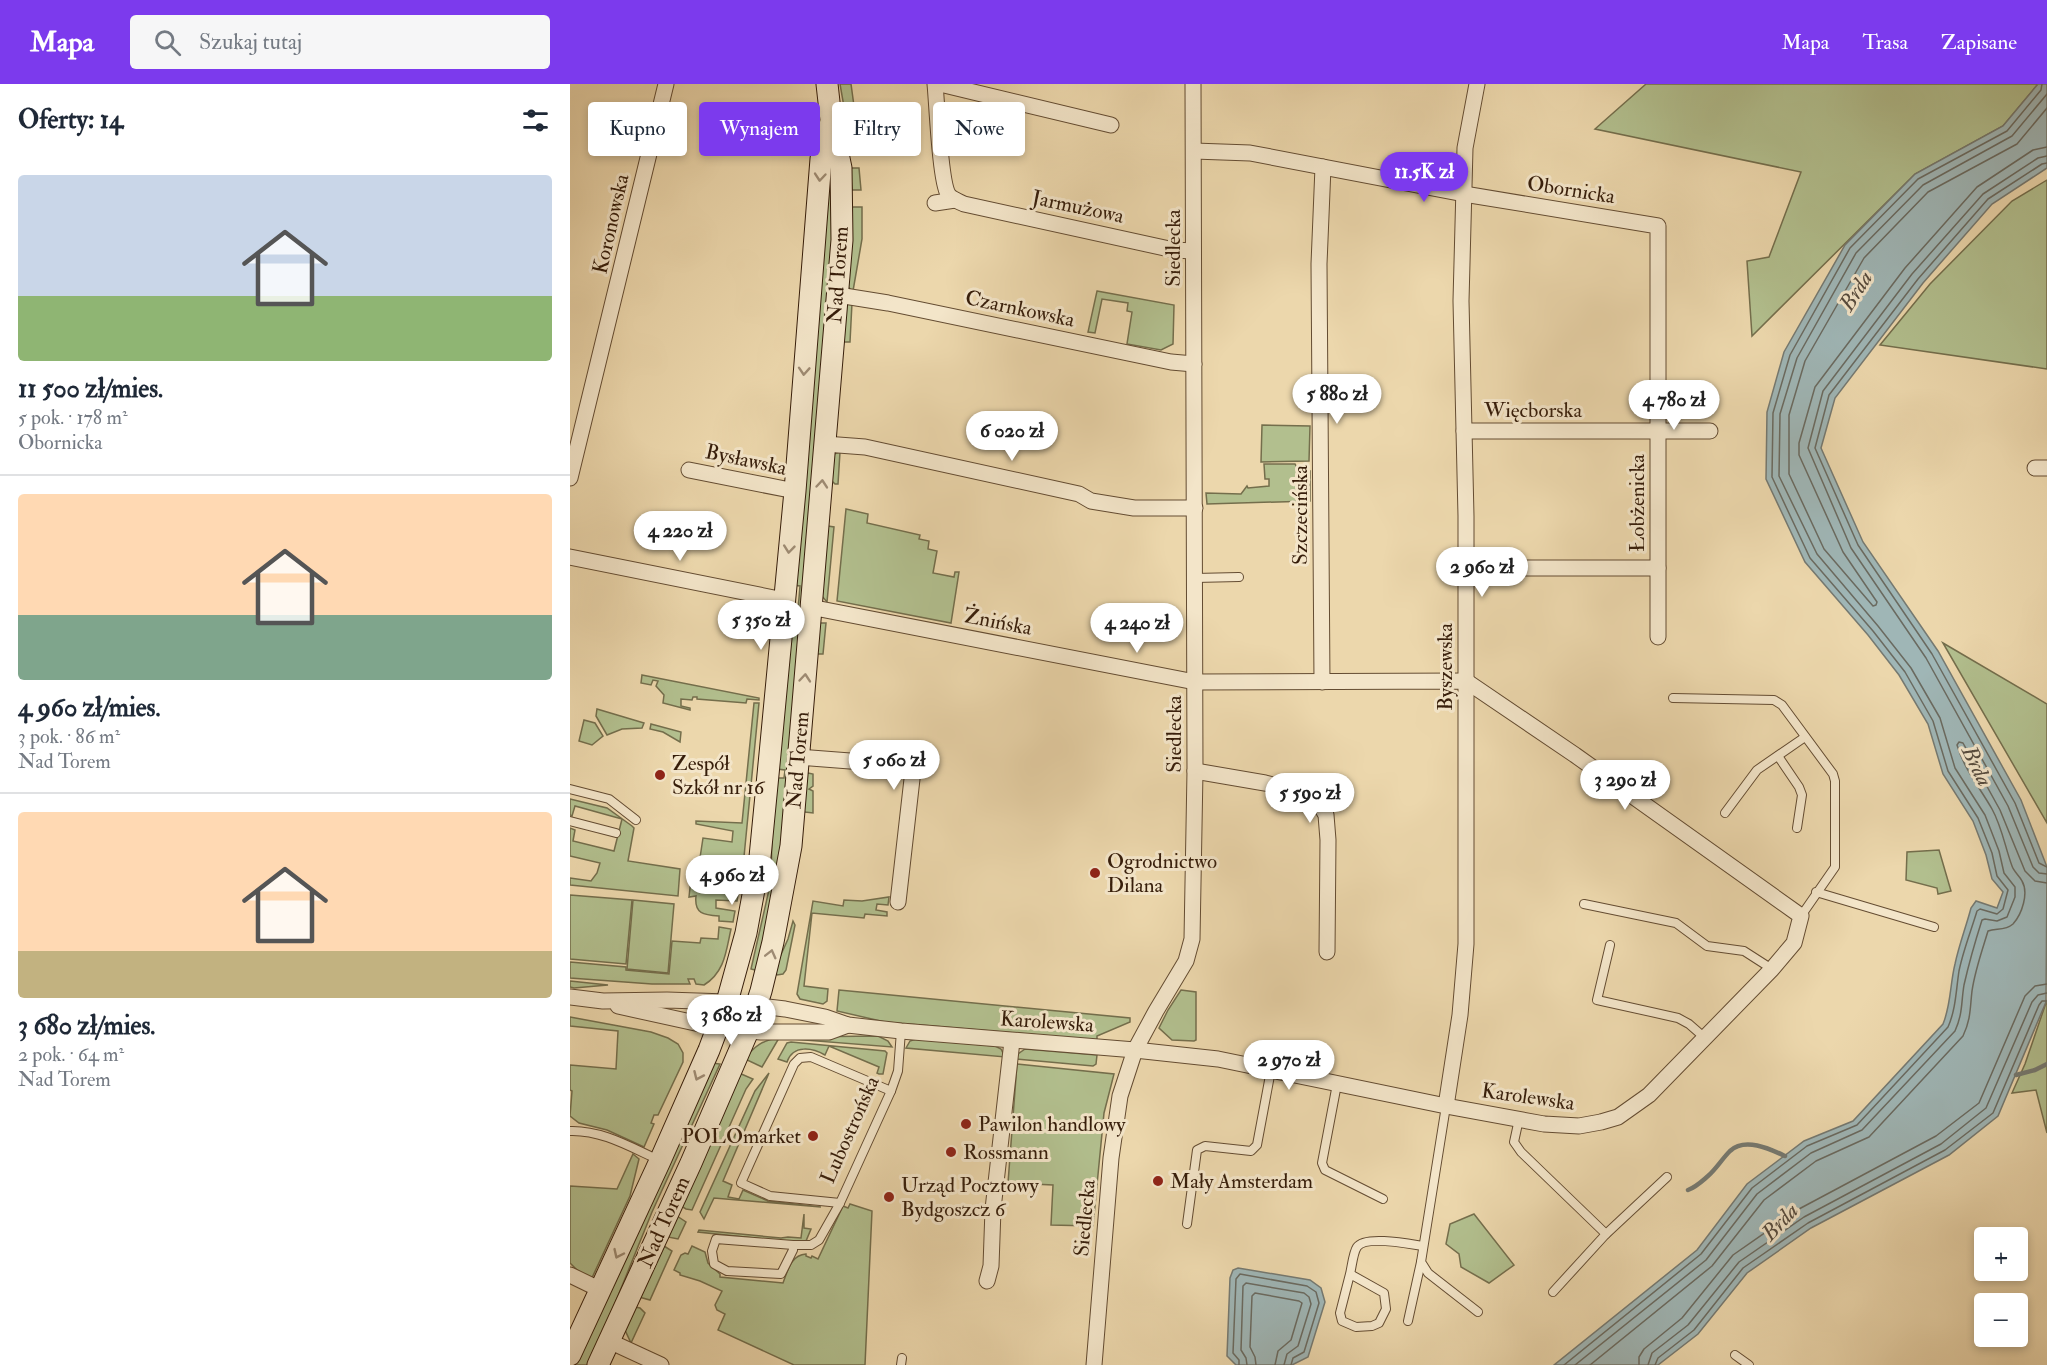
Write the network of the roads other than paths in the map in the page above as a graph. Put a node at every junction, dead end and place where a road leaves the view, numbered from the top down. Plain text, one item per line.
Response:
1 (666, 84) edge
2 (826, 84) edge
3 (935, 84) edge
4 (940, 84) edge
5 (1192, 84) edge
6 (1477, 84) edge
7 (831, 120) junction
8 (1111, 125) dead end
9 (1194, 151) junction
10 (1323, 167) junction
11 (1464, 194) junction
12 (955, 200) junction
13 (935, 203) dead end
14 (1658, 226) joint
15 (1193, 251) junction
16 (838, 295) junction
17 (1194, 364) junction
18 (1658, 430) junction
19 (1464, 431) junction
20 (1710, 431) dead end
21 (825, 444) junction
22 (689, 470) dead end
23 (570, 478) edge
24 (795, 491) junction
25 (1195, 508) junction
26 (570, 556) edge
27 (1527, 568) dead end
28 (1658, 568) junction
29 (1239, 577) dead end
30 (1195, 578) junction
31 (784, 600) junction
32 (810, 608) junction
33 (1658, 637) dead end
34 (1466, 681) junction
35 (1195, 682) junction
36 (1322, 682) junction
37 (1673, 698) dead end
38 (1805, 736) junction
39 (1778, 756) junction
40 (798, 758) junction
41 (1195, 771) junction
42 (570, 789) edge
43 (1725, 813) dead end
44 (636, 820) dead end
45 (570, 821) edge
46 (1797, 828) dead end
47 (616, 833) dead end
48 (1816, 892) junction
49 (898, 902) dead end
50 (1584, 904) dead end
51 (1802, 916) junction
52 (1934, 927) dead end
53 (1610, 945) dead end
54 (1327, 952) dead end
55 (1772, 969) junction
56 (570, 998) edge
57 (603, 1001) junction
58 (727, 1002) junction
59 (756, 1006) junction
60 (848, 1025) junction
61 (718, 1028) junction
62 (748, 1030) junction
63 (901, 1031) junction
64 (1705, 1038) junction
65 (1012, 1041) junction
66 (1136, 1050) junction
67 (1271, 1070) junction
68 (1338, 1084) junction
69 (891, 1091) junction
70 (1446, 1106) junction
71 (1519, 1119) junction
72 (570, 1131) edge
73 (660, 1161) junction
74 (1667, 1177) dead end
75 (1383, 1199) dead end
76 (840, 1203) junction
77 (1187, 1224) dead end
78 (1606, 1234) junction
79 (793, 1245) junction
80 (1422, 1246) junction
81 (1421, 1262) junction
82 (1350, 1274) junction
83 (570, 1275) edge
84 (987, 1281) dead end
85 (601, 1290) junction
86 (1552, 1292) dead end
87 (1478, 1312) dead end
88 (1408, 1321) dead end
89 (609, 1341) junction
90 (570, 1355) edge
91 (1735, 1355) dead end
92 (598, 1365) edge
93 (661, 1365) edge
94 (1094, 1365) edge
95 (1749, 1365) edge

1 - 23 street, Koronowska
2 - 7 main road, Nad Torem
3 - 12 street
4 - 8 street
5 - 9 street, Siedlecka
6 - 11 street, Byszewska
7 - 16 main road, Nad Torem
7 -> 24 main road, Nad Torem
9 - 10 street, Obornicka
9 - 15 street, Siedlecka
10 - 11 street, Obornicka
10 - 36 street, Szczecińska
11 - 14 street, Obornicka
11 - 19 street, Byszewska
12 - 13 street, Jarmużowa
12 - 15 street, Jarmużowa
14 - 18 street, Łobżenicka
15 - 17 street, Siedlecka
16 - 17 street, Czarnkowska
16 - 21 main road, Nad Torem
17 - 25 street, Siedlecka
18 - 19 street, Więcborska
18 - 20 street, Więcborska
18 - 28 street, Łobżenicka
19 - 34 street, Byszewska
21 - 25 street
32 -> 21 main road, Nad Torem
22 - 24 street, Bysławska
24 -> 31 main road, Nad Torem
25 - 30 street, Siedlecka
26 - 31 street
27 - 28 street
28 - 33 street, Łobżenicka
29 - 30 lane
30 - 35 street, Siedlecka
31 - 58 main road, Nad Torem
32 - 35 street, Żnińska
40 -> 32 main road, Nad Torem
34 - 36 street, Żnińska
34 - 51 street
34 - 70 street, Byszewska
35 - 36 street, Żnińska
35 - 41 street, Siedlecka
37 - 38 lane, Karolewska
38 - 39 lane
38 - 48 lane, Karolewska
39 - 43 lane
39 - 46 lane
40 - 49 street
59 -> 40 main road, Nad Torem
41 - 54 street
41 - 66 street, Siedlecka
42 - 44 lane
45 - 47 lane
48 - 51 lane, Karolewska
48 - 52 lane
50 - 55 lane
51 - 55 street, Karolewska
53 - 64 lane
55 - 64 street, Karolewska
56 - 57 street
57 - 58 street, Karolewska
57 - 61 street, Karolewska
58 - 59 street, Karolewska
58 - 61 main road, Nad Torem
59 - 60 street, Karolewska
59 - 62 main road, Nad Torem
60 - 62 street, Karolewska
60 - 63 street, Karolewska
61 - 62 street, Karolewska
61 -> 73 main road, Nad Torem
62 - 89 main road, Nad Torem
63 - 65 street, Karolewska
63 - 69 lane, Lubostrońska
64 - 71 street, Karolewska
65 - 66 street, Karolewska
65 - 84 street
66 - 67 street, Karolewska
66 - 94 street, Siedlecka
67 - 68 street, Karolewska
67 - 77 lane
68 - 70 street, Karolewska
68 - 75 lane
69 - 76 lane, Lubostrońska
69 - 76 lane
70 - 71 street, Karolewska
70 - 80 lane
71 - 78 lane
72 - 73 lane
73 -> 85 main road, Nad Torem
74 - 78 lane
76 - 79 lane, Lubostrońska
78 - 86 lane
79 - 79 lane
80 - 81 lane
80 - 82 lane
81 - 87 lane
81 - 88 lane
82 - 82 lane
83 - 85 street
85 - 90 main road, Nad Torem
89 - 92 main road, Nad Torem
89 - 93 street
91 - 95 lane

